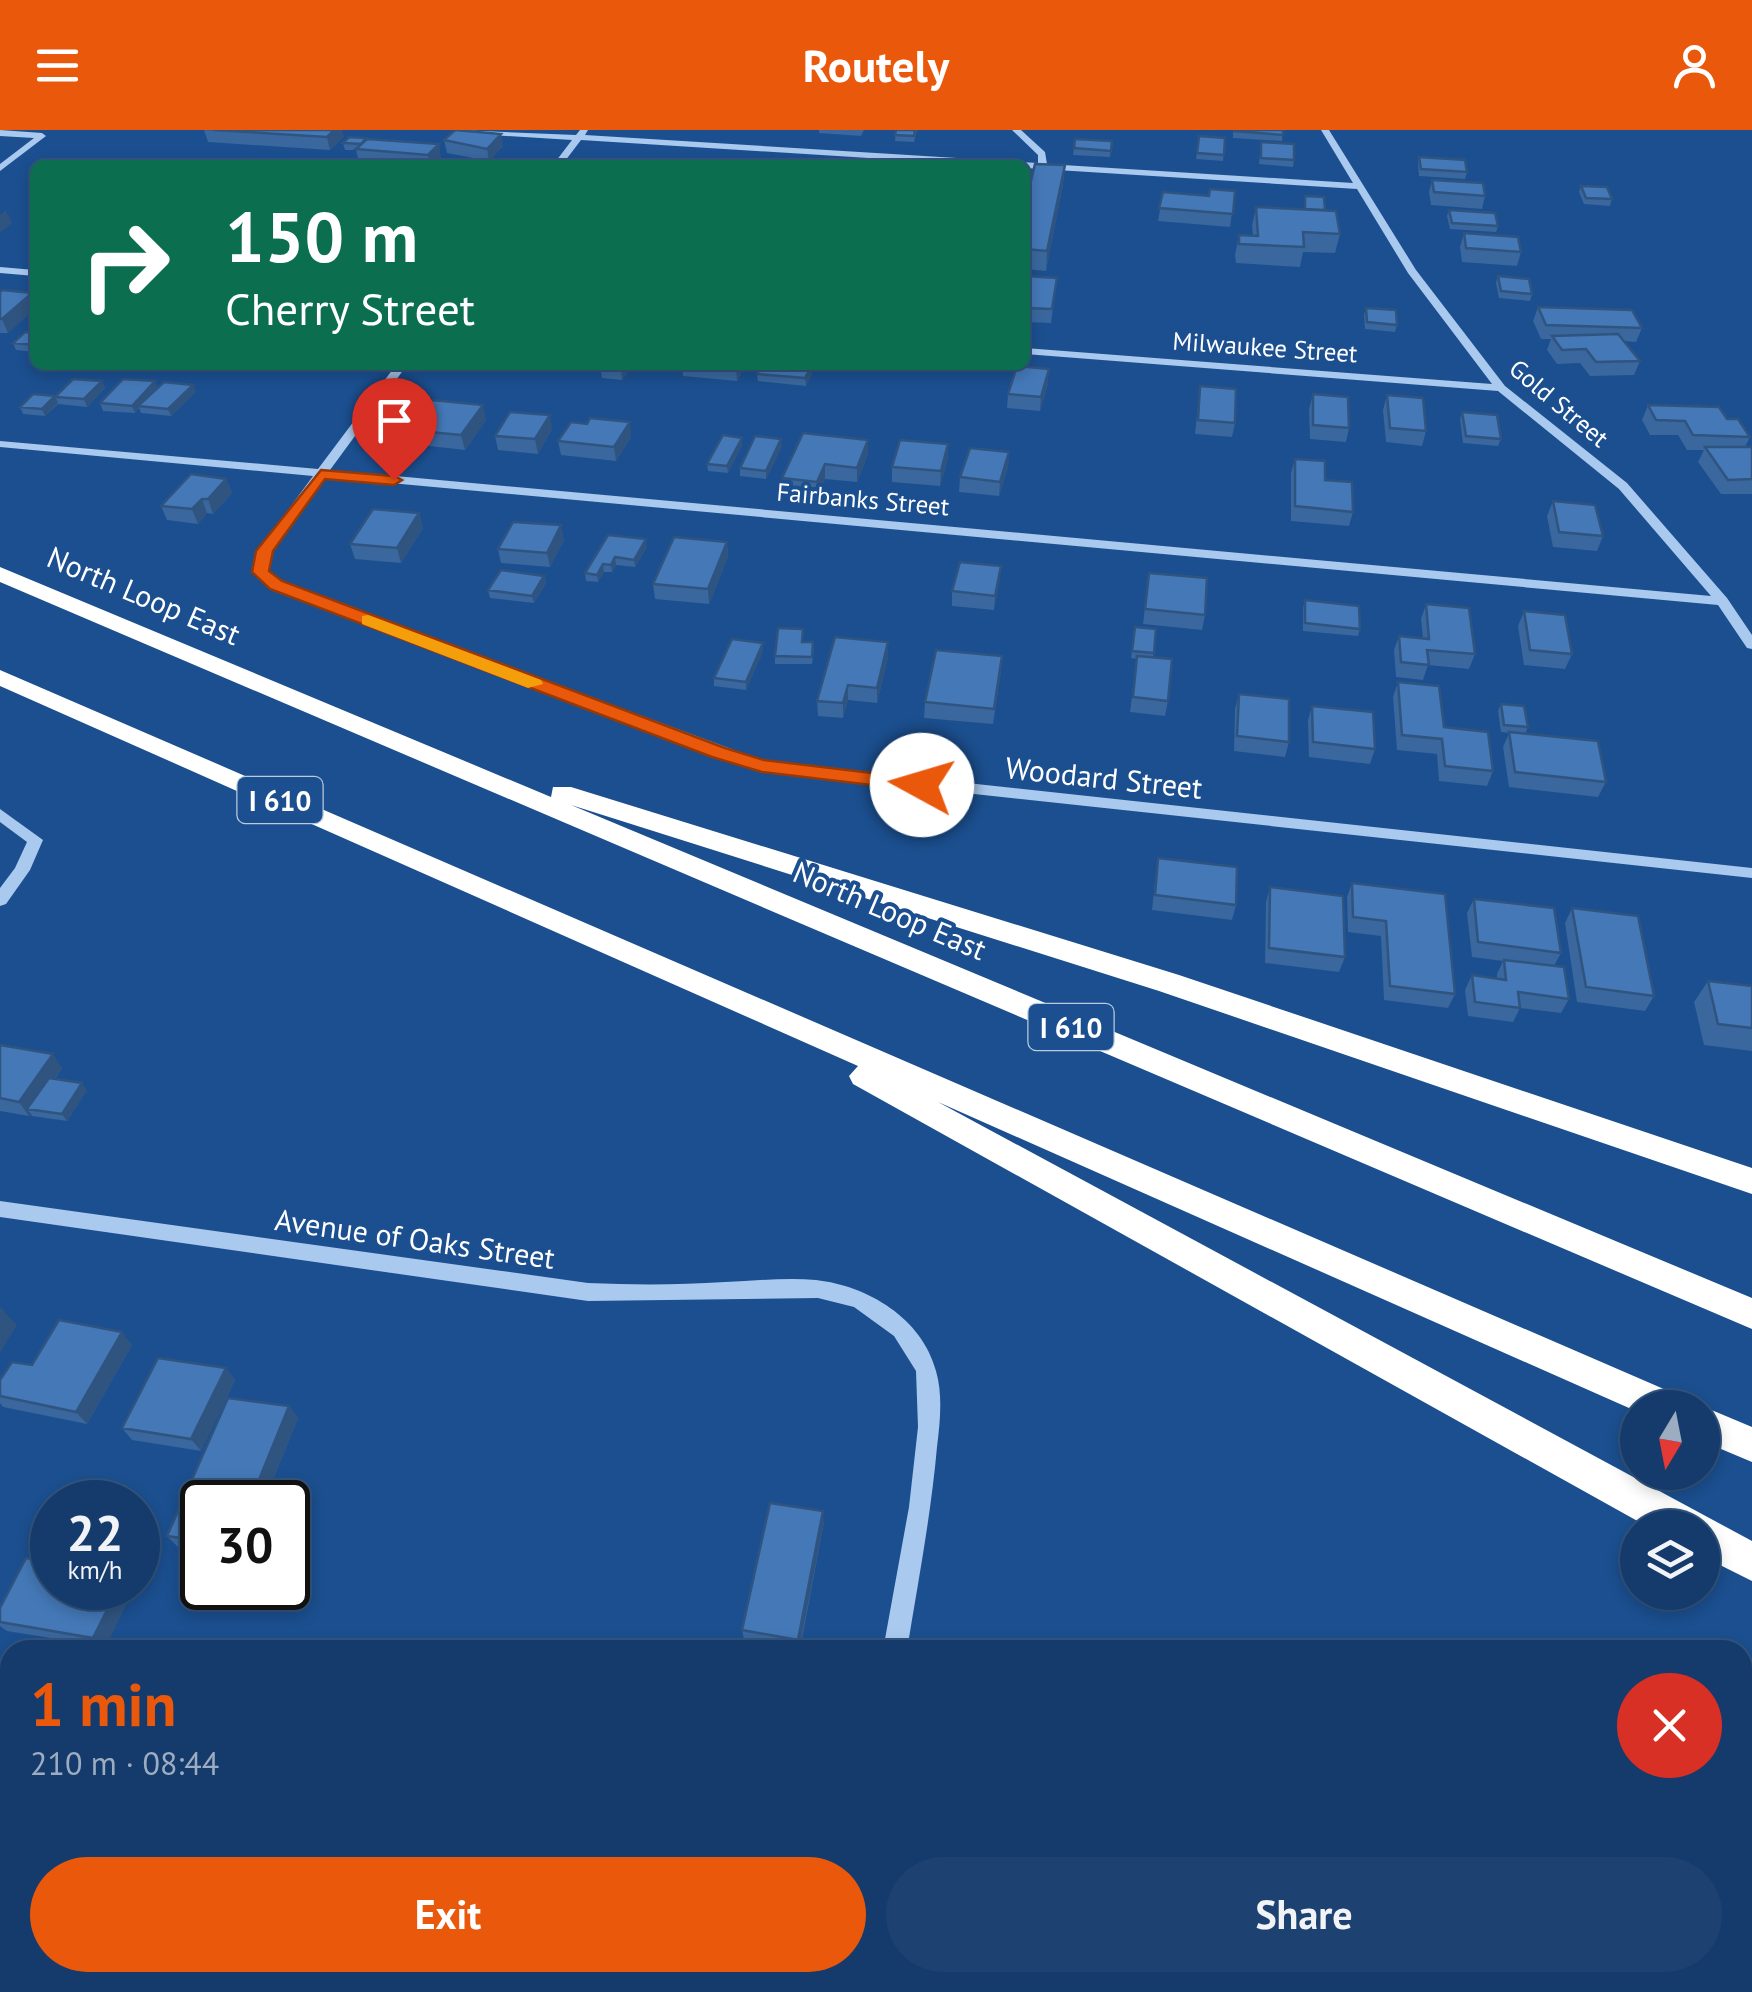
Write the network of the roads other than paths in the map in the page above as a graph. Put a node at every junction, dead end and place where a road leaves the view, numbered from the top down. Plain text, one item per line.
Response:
1 (460, 130) edge
2 (1016, 130) edge
3 (1325, 130) edge
4 (0, 133) edge
5 (582, 133) edge
6 (561, 160) edge
7 (953, 160) edge
8 (1030, 165) edge
9 (1043, 166) junction
10 (0, 168) edge
11 (1360, 186) junction
12 (0, 270) edge
13 (30, 273) edge
14 (1030, 351) edge
15 (398, 370) edge
16 (1500, 388) junction
17 (0, 444) edge
18 (321, 474) junction
19 (0, 574) edge
20 (1722, 601) junction
21 (1752, 645) edge
22 (0, 677) edge
23 (390, 740) junction
24 (0, 814) edge
25 (1752, 873) edge
26 (0, 900) edge
27 (690, 981) junction
28 (1752, 1181) edge
29 (0, 1208) edge
30 (1752, 1314) edge
31 (1625, 1390) edge
32 (1720, 1431) edge
33 (1752, 1445) edge
34 (1655, 1510) edge
35 (1720, 1545) edge
36 (1752, 1562) edge
37 (896, 1640) edge

1 - 5 street
2 - 9 street
3 - 11 street, Gold Street
4 - 10 street
5 - 6 street
5 - 7 street
8 - 9 street
9 - 11 street
11 - 16 street, Gold Street
12 - 13 street
14 - 16 street, Milwaukee Street
15 - 18 street
16 - 20 street, Gold Street
17 - 18 street, Fairbanks Street
18 - 20 street, Fairbanks Street
18 - 25 street, Woodard Street
19 - 23 highway, North Loop East / I 610
20 - 21 street, Gold Street
22 - 27 highway, I 610
23 - 28 highway
23 - 30 highway, North Loop East / I 610
24 - 26 street
27 - 31 highway, I 610
27 - 34 highway
29 - 37 street, Avenue of Oaks Street
32 - 33 highway
35 - 36 highway

